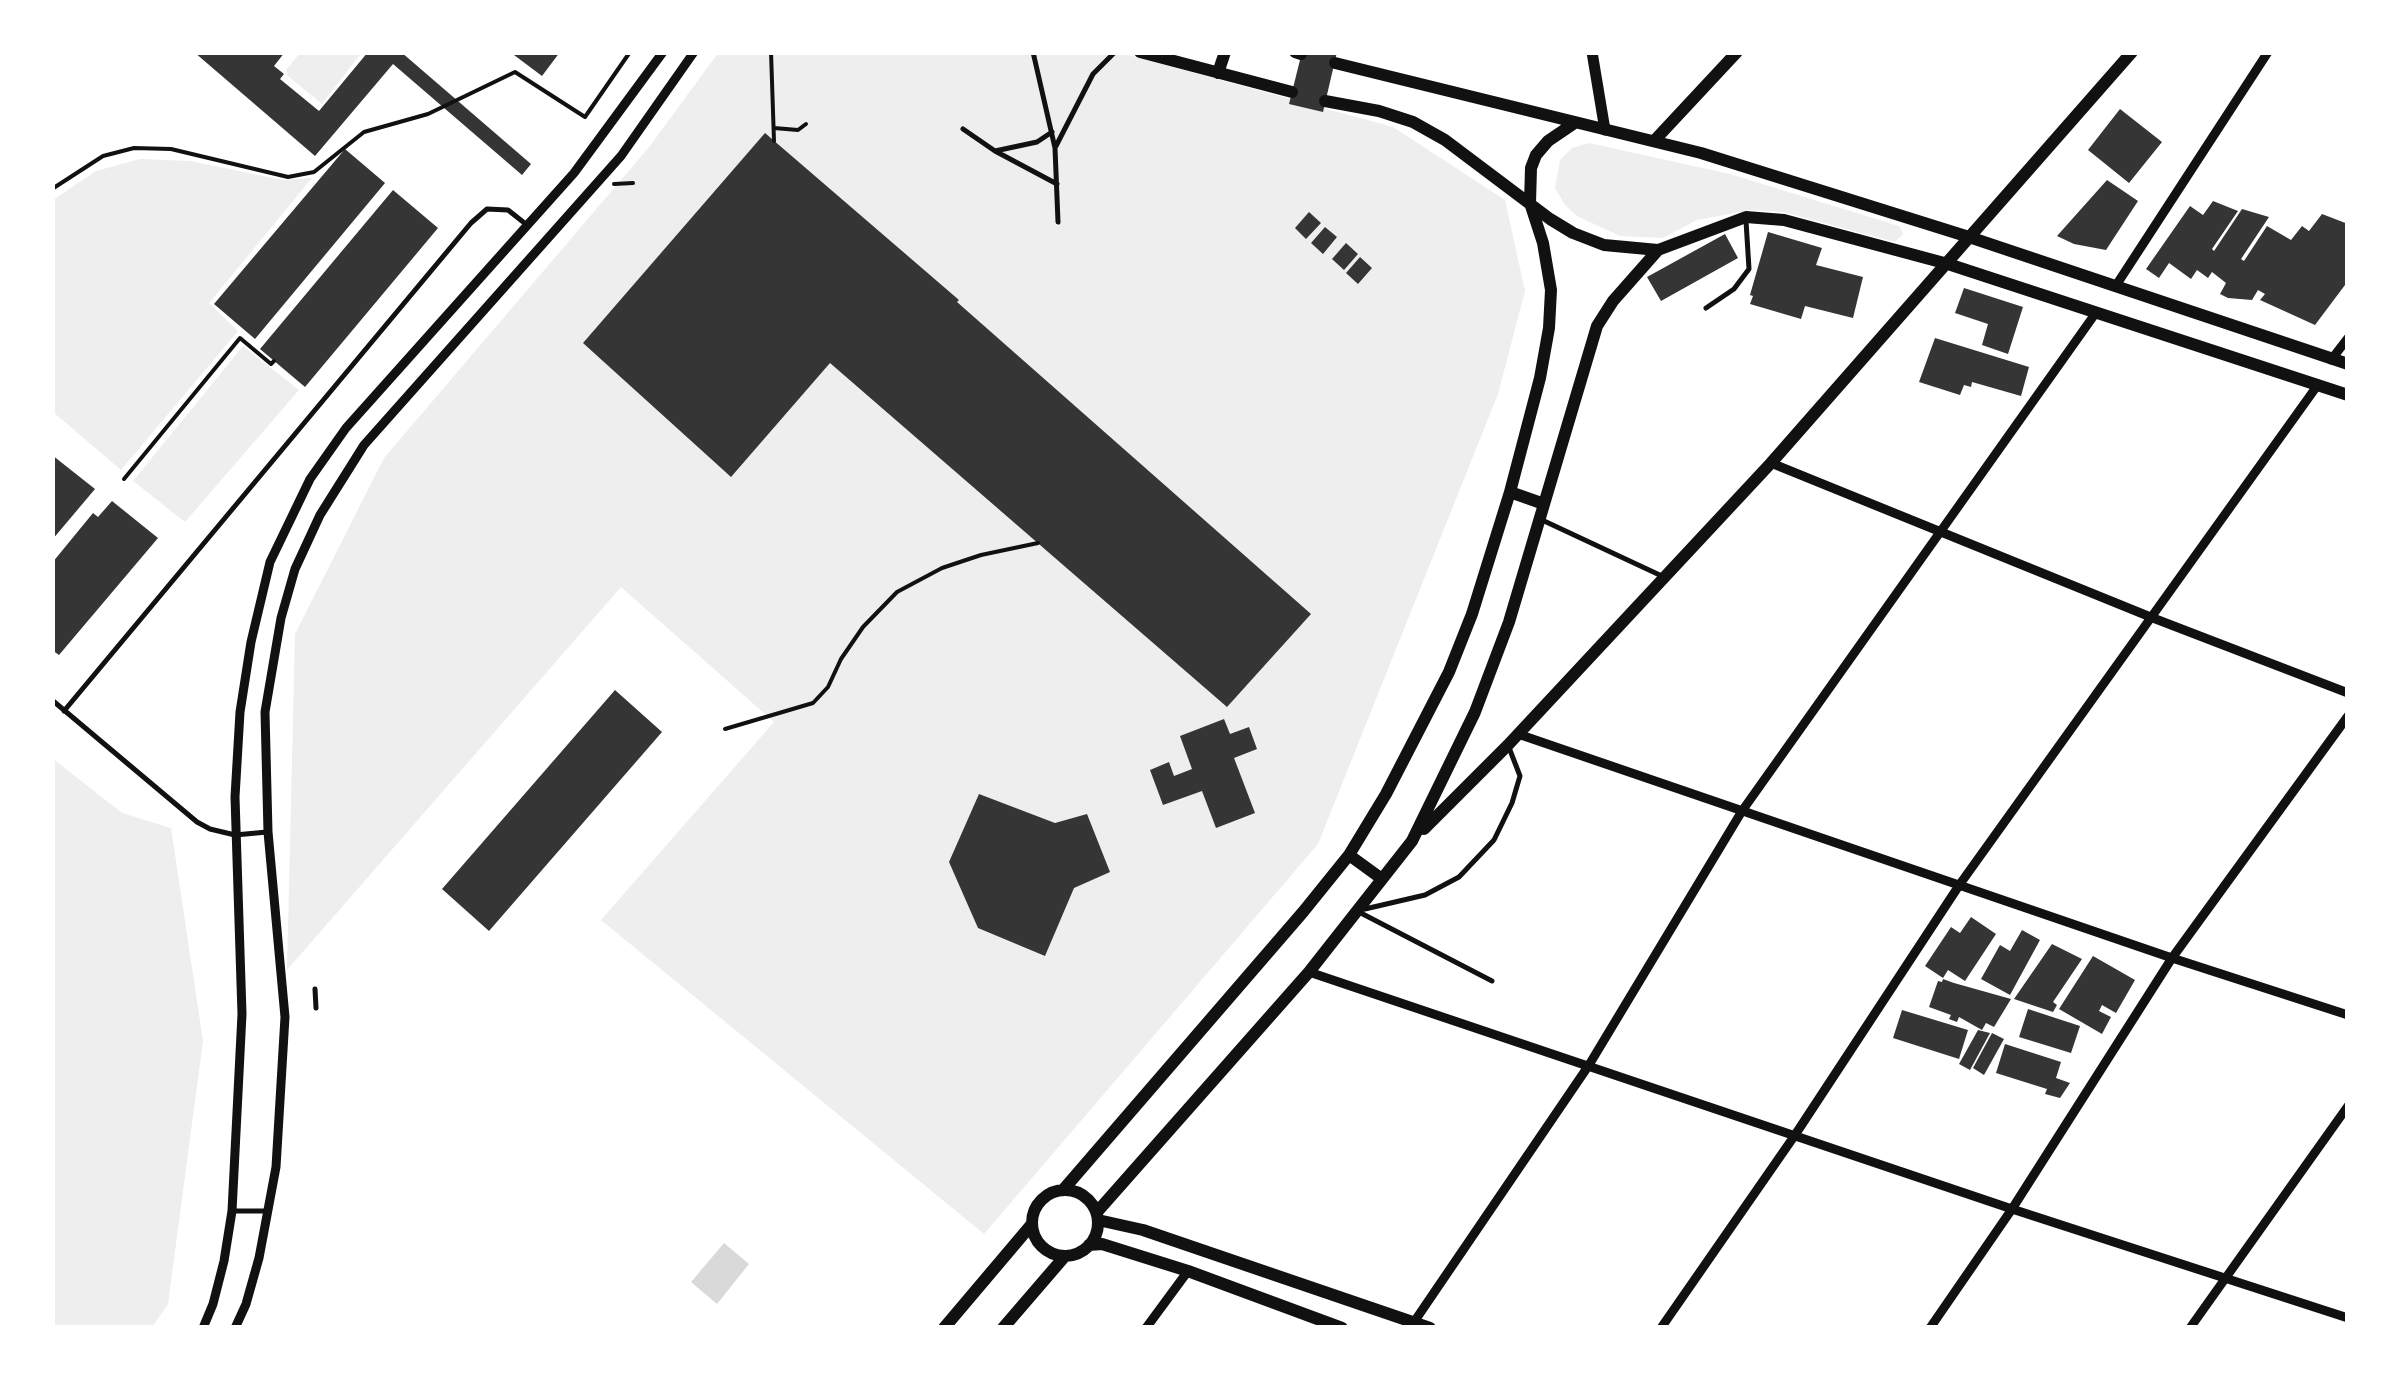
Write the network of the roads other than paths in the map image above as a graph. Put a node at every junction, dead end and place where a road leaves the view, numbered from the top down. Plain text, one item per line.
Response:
1 (663, 52) edge
2 (694, 52) edge
3 (1033, 52) edge
4 (1115, 52) edge
5 (1140, 52) edge
6 (1225, 52) edge
7 (1592, 52) edge
8 (1736, 52) edge
9 (2132, 52) edge
10 (2268, 52) edge
11 (1334, 63) dead end
12 (1218, 73) junction
13 (1292, 92) dead end
14 (1325, 101) dead end
15 (1573, 124) junction
16 (963, 129) dead end
17 (1606, 130) junction
18 (1052, 132) junction
19 (1654, 140) junction
20 (1055, 148) junction
21 (995, 151) junction
22 (1057, 184) junction
23 (1530, 204) junction
24 (1746, 217) junction
25 (1058, 222) dead end
26 (526, 225) junction
27 (1969, 237) junction
28 (1658, 250) junction
29 (1948, 264) junction
30 (2115, 286) junction
31 (1706, 308) dead end
32 (2096, 314) junction
33 (2348, 338) edge
34 (2332, 360) junction
35 (2348, 364) edge
36 (2317, 386) junction
37 (2348, 395) edge
38 (1772, 463) junction
39 (1510, 492) junction
40 (1542, 511) junction
41 (1942, 533) junction
42 (1664, 577) junction
43 (2152, 618) junction
44 (2348, 693) edge
45 (52, 700) edge
46 (64, 711) junction
47 (2348, 716) edge
48 (1513, 739) junction
49 (1742, 811) junction
50 (268, 832) junction
51 (235, 835) junction
52 (1412, 841) junction
53 (1349, 855) junction
54 (1382, 878) junction
55 (1960, 884) junction
56 (1357, 911) junction
57 (2172, 958) junction
58 (1309, 972) junction
59 (1492, 981) dead end
60 (315, 988) dead end
61 (316, 1008) dead end
62 (2348, 1015) edge
63 (1589, 1065) junction
64 (2348, 1106) edge
65 (1795, 1135) junction
66 (1062, 1190) junction
67 (2012, 1209) junction
68 (232, 1211) junction
69 (268, 1211) junction
70 (1098, 1216) junction
71 (1032, 1224) junction
72 (1089, 1245) junction
73 (1197, 1249) junction
74 (1065, 1256) junction
75 (1188, 1271) junction
76 (2224, 1279) junction
77 (2348, 1318) edge
78 (1413, 1325) edge
79 (203, 1328) edge
80 (235, 1328) edge
81 (944, 1328) edge
82 (1003, 1328) edge
83 (1146, 1328) edge
84 (1342, 1328) edge
85 (1430, 1328) edge
86 (1661, 1328) edge
87 (1930, 1328) edge
88 (2190, 1328) edge

1 - 26 street
2 - 50 street
3 - 18 lane
4 - 20 lane
5 - 12 main road
6 - 12 main road
7 - 17 street
8 - 19 main road
9 - 27 main road
10 - 30 street
11 - 15 main road
12 - 13 main road
14 - 23 main road
15 - 17 main road
15 - 23 main road
16 - 21 lane
17 - 19 main road
18 - 20 lane
18 - 21 lane
19 - 27 main road
20 - 22 lane
21 - 22 lane
22 - 25 lane
23 - 28 main road
23 - 39 main road
24 - 28 main road
24 - 29 main road
24 - 31 lane
26 - 46 lane
26 - 51 street
27 - 29 main road
27 - 30 main road
28 - 40 main road
29 - 32 main road
29 - 38 main road
30 - 34 main road
32 - 36 main road
32 - 41 street
33 - 34 street
34 - 35 main road
36 - 37 main road
36 - 43 street
38 - 41 street
38 - 42 main road
39 - 40 main road
39 - 53 main road
40 - 42 lane
40 - 52 main road
41 - 43 street
41 - 49 street
42 - 48 main road
43 - 44 street
43 - 55 street
45 - 46 lane
46 - 51 lane
47 - 57 street
48 - 49 street
48 - 52 main road
48 - 56 lane
49 - 55 street
49 - 63 street
50 - 51 lane
50 - 69 street
51 - 68 street
52 - 54 main road
53 - 54 main road
53 - 66 main road
54 - 56 main road
55 - 57 street
55 - 65 street
56 - 58 main road
56 - 59 lane
57 - 62 street
57 - 67 street
58 - 63 street
58 - 70 main road
60 - 61 lane
63 - 65 street
63 - 78 street
64 - 76 street
65 - 67 street
65 - 86 street
66 - 70 main road
66 - 71 main road
67 - 76 street
67 - 87 street
68 - 69 lane
68 - 79 street
69 - 80 street
70 - 72 main road
70 - 73 main road
71 - 74 main road
71 - 81 main road
72 - 74 main road
72 - 75 main road
73 - 75 main road
73 - 78 main road
74 - 82 main road
75 - 83 street
75 - 84 main road
76 - 77 street
76 - 88 street
78 - 85 main road

